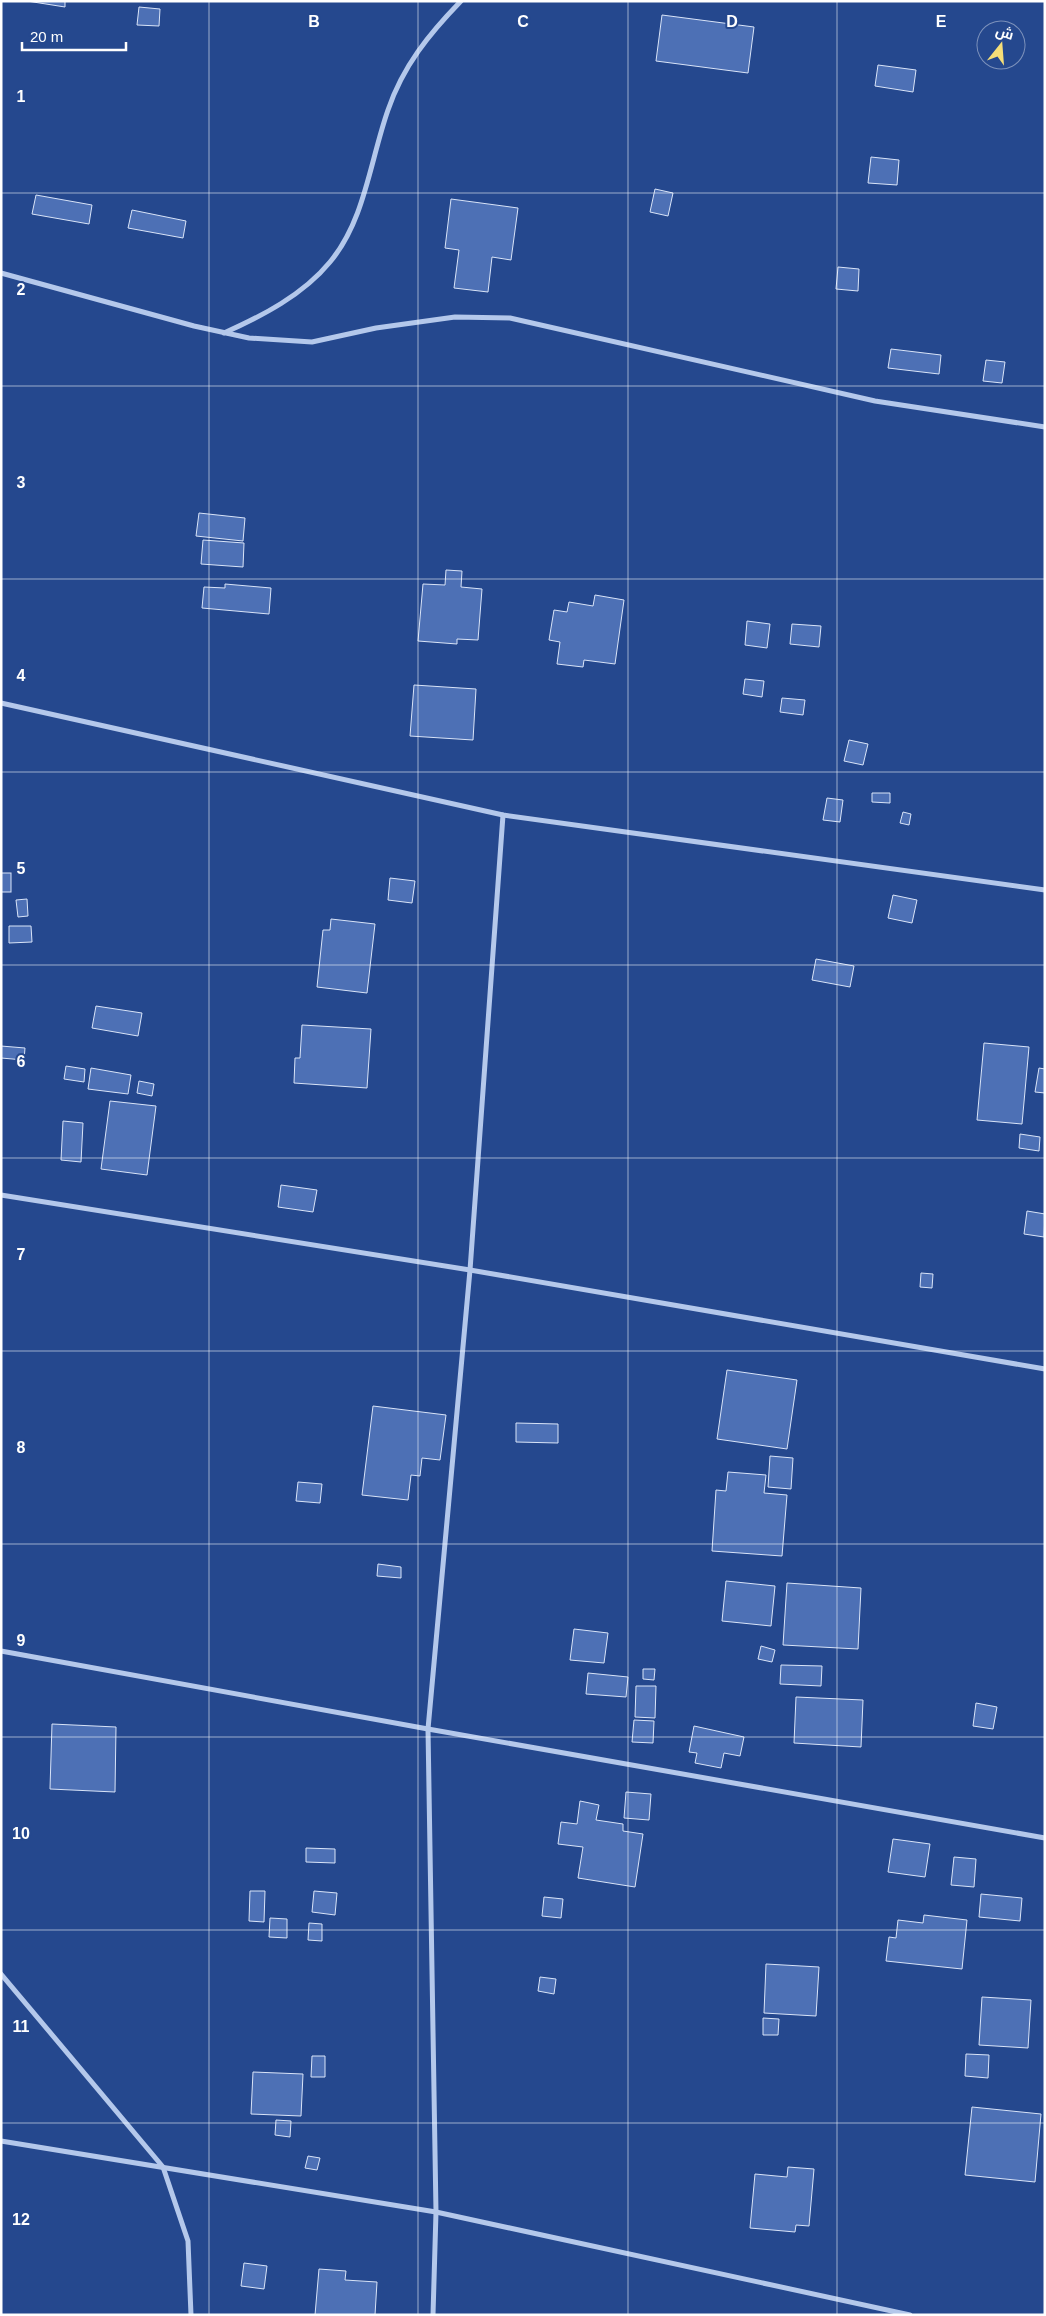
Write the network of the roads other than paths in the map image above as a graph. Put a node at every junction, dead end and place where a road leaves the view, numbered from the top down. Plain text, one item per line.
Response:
1 (461, 1) edge
2 (1, 273) edge
3 (223, 334) junction
4 (1045, 427) edge
5 (1, 703) edge
6 (503, 814) junction
7 (1045, 890) edge
8 (1, 1195) edge
9 (470, 1270) junction
10 (1045, 1369) edge
11 (1, 1651) edge
12 (428, 1730) junction
13 (1045, 1838) edge
14 (1, 1974) edge
15 (1, 2141) edge
16 (163, 2167) junction
17 (436, 2212) junction
18 (191, 2315) edge
19 (433, 2315) edge
20 (910, 2315) edge

1 - 3 street
2 - 3 street
3 - 4 street
5 - 6 street
6 - 7 street
6 - 9 street
8 - 9 street
9 - 10 street
9 - 12 street
11 - 12 street
12 - 13 street
12 - 17 street
14 - 16 street
15 - 16 street
16 - 17 street
16 - 18 street
17 - 19 street
17 - 20 street

